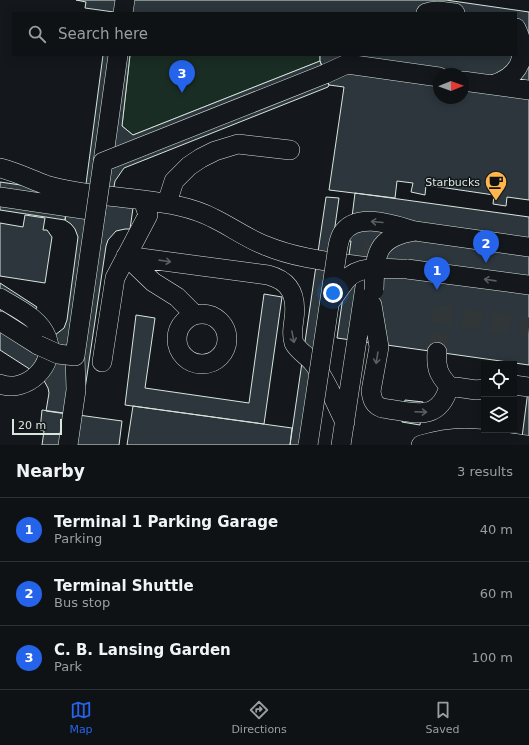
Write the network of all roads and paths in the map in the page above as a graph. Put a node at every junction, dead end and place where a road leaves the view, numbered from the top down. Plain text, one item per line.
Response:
1 (125, 0) edge
2 (123, 12) edge
3 (430, 12) edge
4 (449, 12) edge
5 (517, 29) edge
6 (118, 56) edge
7 (352, 60) edge
8 (433, 77) edge
9 (469, 82) edge
10 (492, 85) junction
11 (529, 90) edge
12 (290, 150) dead end
13 (103, 162) junction
14 (0, 168) edge
15 (0, 197) edge
16 (143, 200) junction
17 (167, 203) junction
18 (96, 211) junction
19 (408, 228) junction
20 (453, 232) dead end
21 (529, 247) edge
22 (126, 256) junction
23 (339, 263) junction
24 (372, 268) junction
25 (407, 269) junction
26 (529, 285) edge
27 (0, 298) edge
28 (373, 298) junction
29 (329, 303) junction
30 (195, 314) dead end
31 (0, 320) edge
32 (437, 352) tunnel mouth
33 (75, 356) junction
34 (102, 362) dead end
35 (322, 378) junction
36 (0, 384) edge
37 (517, 385) edge
38 (449, 386) junction
39 (529, 387) edge
40 (481, 389) edge
41 (345, 422) junction
42 (68, 445) edge
43 (308, 445) edge
44 (313, 445) edge
45 (342, 445) edge
46 (350, 445) edge
47 (421, 445) edge
48 (526, 445) edge

1 - 2 street
3 - 4 street
5 - 10 street
6 - 13 street
7 - 8 street
7 - 13 street, bridge
9 - 10 street
10 - 11 street
12 - 17 street
13 - 18 street, bridge
14 - 16 street
15 - 18 street
16 - 17 street
16 - 22 street
17 - 23 street
18 - 33 street, bridge
19 - 20 street
19 - 21 street
19 - 24 street, bridge
19 -> 29 street, bridge
22 - 30 street
22 - 34 street
22 -> 35 street
23 - 24 street
23 - 35 street
24 - 25 street, bridge
24 - 28 street, bridge
24 - 29 street, bridge
24 - 41 street
26 -> 25 street
25 - 28 street, bridge
27 - 36 street
28 -> 38 street
28 - 46 street
29 - 43 street, bridge
31 - 33 street, bridge
32 - 38 street
33 - 42 street
35 - 41 street
35 - 44 street
37 - 39 street
38 - 40 street
41 - 45 street
47 - 48 street

